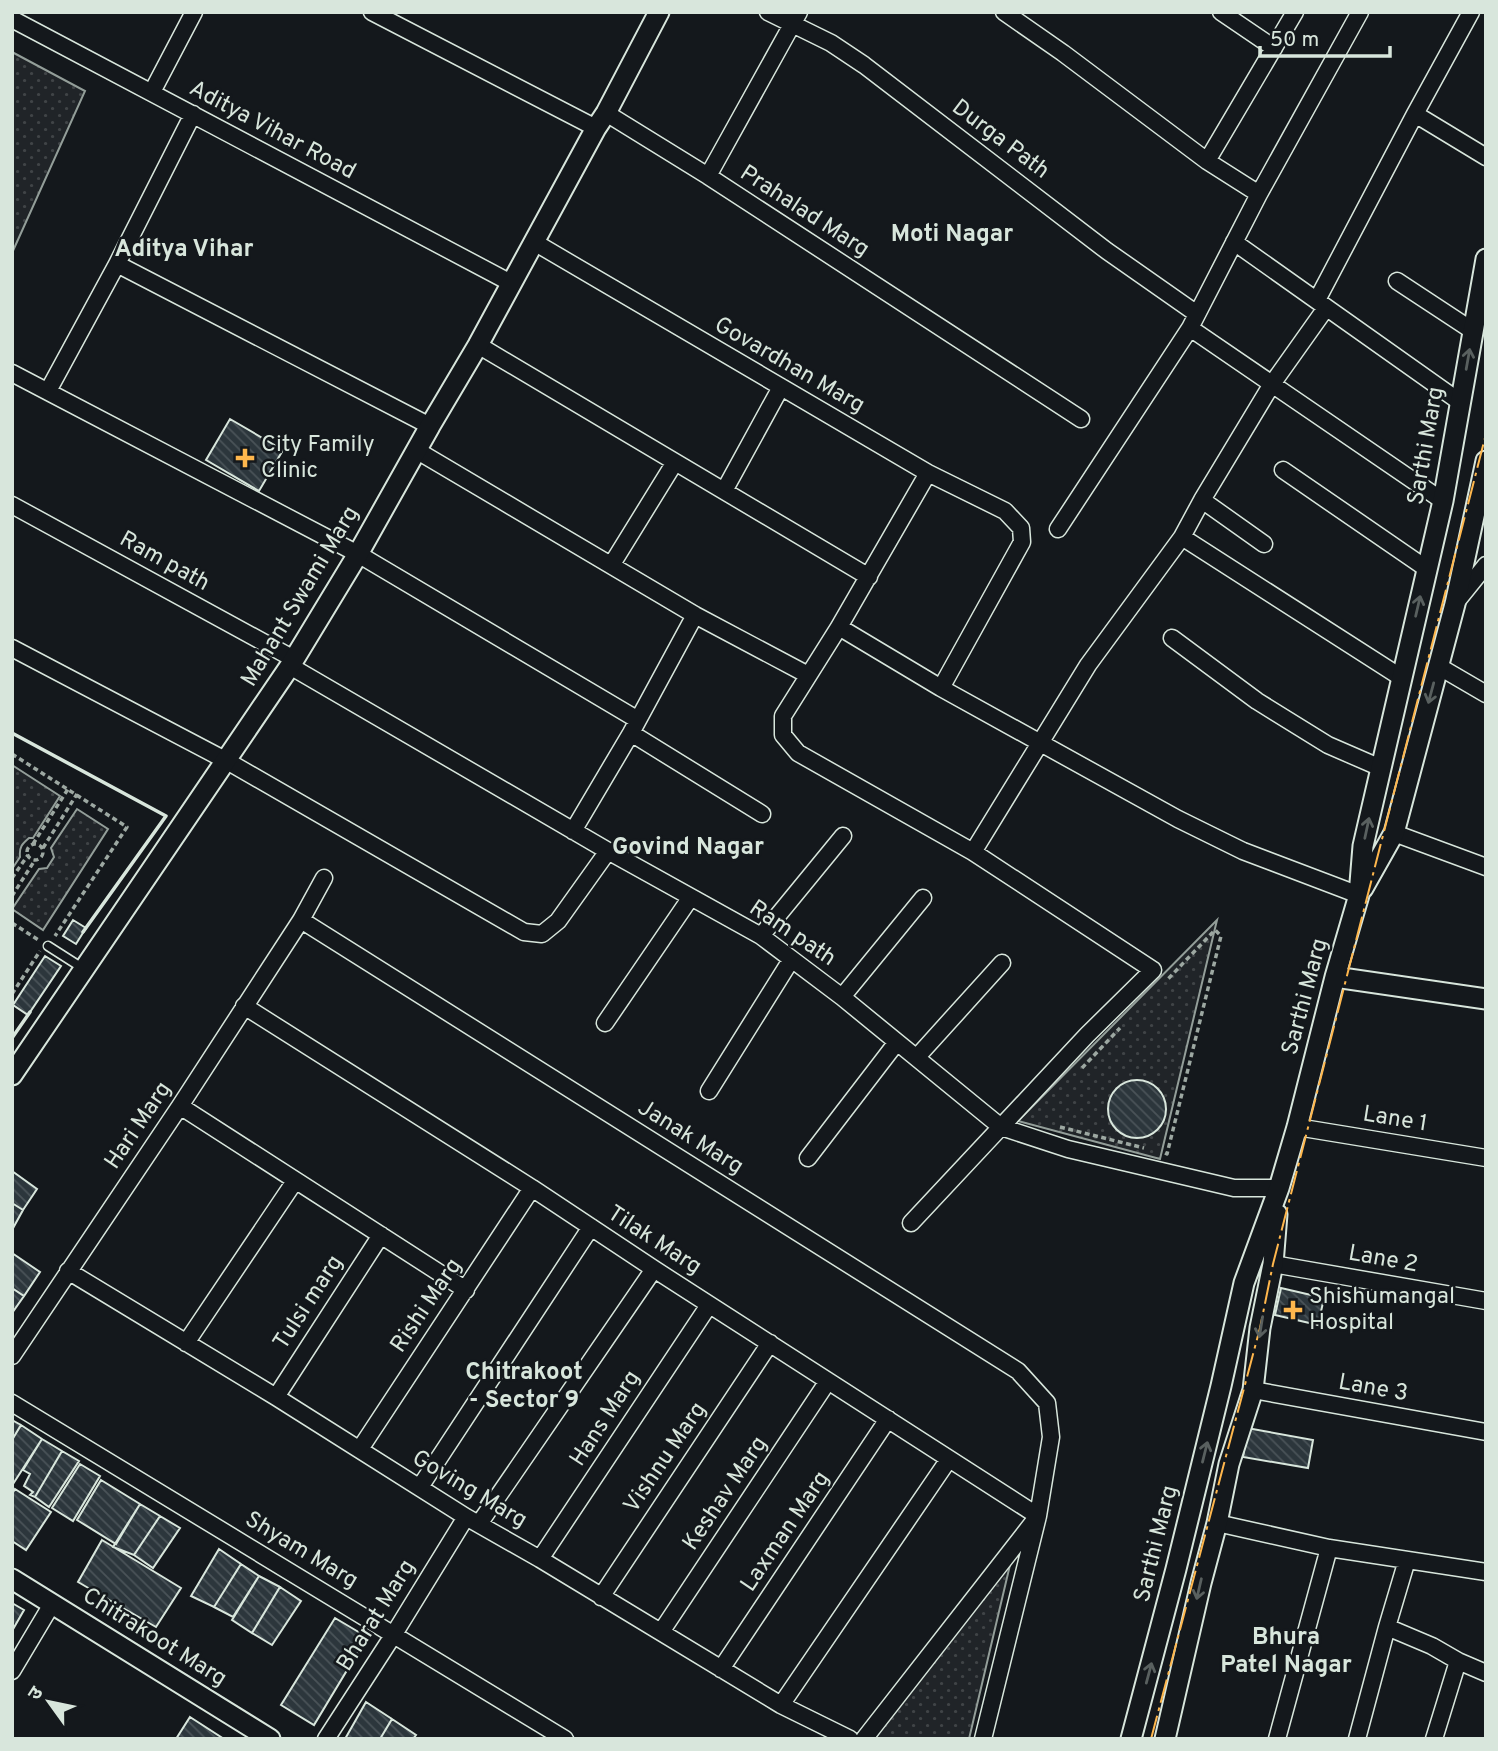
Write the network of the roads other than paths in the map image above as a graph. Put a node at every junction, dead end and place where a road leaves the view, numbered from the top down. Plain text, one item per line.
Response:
1 (194, 12) edge
2 (372, 12) edge
3 (659, 12) edge
4 (768, 12) edge
5 (1004, 12) edge
6 (1222, 12) edge
7 (1296, 12) edge
8 (1360, 12) edge
9 (1471, 12) edge
10 (796, 18) edge
11 (12, 19) edge
12 (1274, 48) junction
13 (152, 92) junction
14 (193, 114) junction
15 (1415, 114) junction
16 (601, 121) junction
17 (1486, 156) edge
18 (1207, 161) junction
19 (708, 176) junction
20 (1259, 194) junction
21 (534, 242) junction
22 (1234, 242) junction
23 (1486, 259) edge
24 (117, 264) junction
25 (1397, 281) dead end
26 (511, 284) junction
27 (1322, 304) junction
28 (1193, 321) junction
29 (1473, 331) junction
30 (478, 345) junction
31 (12, 373) edge
32 (1272, 384) junction
33 (781, 387) junction
34 (48, 391) junction
35 (1460, 402) junction
36 (1081, 419) dead end
37 (429, 426) junction
38 (416, 450) junction
39 (1486, 461) edge
40 (675, 462) junction
41 (1283, 470) dead end
42 (928, 474) junction
43 (724, 491) junction
44 (1444, 496) junction
45 (1202, 500) junction
46 (12, 505) edge
47 (1476, 506) junction
48 (1058, 529) dead end
49 (1182, 537) junction
50 (1264, 544) dead end
51 (358, 554) junction
52 (612, 564) junction
53 (1486, 565) edge
54 (1427, 569) junction
55 (869, 577) junction
56 (1455, 604) junction
57 (695, 615) junction
58 (839, 627) junction
59 (1172, 638) dead end
60 (14, 654) edge
61 (292, 663) junction
62 (1438, 666) junction
63 (808, 675) junction
64 (1402, 678) junction
65 (941, 688) junction
66 (1486, 694) edge
67 (635, 726) junction
68 (1039, 743) junction
69 (227, 761) junction
70 (1381, 768) junction
71 (762, 814) dead end
72 (573, 831) junction
73 (1394, 833) junction
74 (842, 836) dead end
75 (608, 851) junction
76 (974, 852) junction
77 (1486, 867) edge
78 (324, 878) dead end
79 (1359, 895) junction
80 (691, 897) junction
81 (923, 898) dead end
82 (301, 920) junction
83 (761, 936) junction
84 (48, 946) road end
85 (791, 960) junction
86 (1002, 963) dead end
87 (84, 969) junction
88 (1335, 977) junction
89 (842, 997) junction
90 (1486, 999) edge
91 (244, 1006) junction
92 (605, 1023) dead end
93 (897, 1042) junction
94 (917, 1058) junction
95 (12, 1075) edge
96 (709, 1091) dead end
97 (180, 1105) junction
98 (1001, 1127) junction
99 (1297, 1127) junction
100 (808, 1158) dead end
101 (1486, 1158) edge
102 (295, 1181) junction
103 (533, 1188) junction
104 (1279, 1188) junction
105 (911, 1223) dead end
106 (591, 1227) junction
107 (381, 1235) junction
108 (1273, 1264) junction
109 (654, 1269) junction
110 (68, 1271) junction
111 (466, 1290) junction
112 (1486, 1301) edge
113 (709, 1305) junction
114 (186, 1343) junction
115 (770, 1343) junction
116 (12, 1356) edge
117 (828, 1381) junction
118 (1221, 1386) junction
119 (1252, 1390) junction
120 (276, 1396) junction
121 (12, 1403) edge
122 (888, 1419) junction
123 (1486, 1432) edge
124 (360, 1449) junction
125 (949, 1459) junction
126 (420, 1487) junction
127 (1038, 1516) junction
128 (472, 1521) junction
129 (1217, 1523) junction
130 (1329, 1548) junction
131 (540, 1559) junction
132 (1407, 1560) junction
133 (1486, 1572) edge
134 (12, 1579) edge
135 (601, 1597) junction
136 (52, 1604) junction
137 (1387, 1627) junction
138 (661, 1632) junction
139 (394, 1634) junction
140 (1458, 1661) junction
141 (721, 1669) junction
142 (12, 1671) edge
143 (1486, 1673) edge
144 (781, 1704) junction
145 (270, 1739) edge
146 (326, 1739) edge
147 (565, 1739) edge
148 (850, 1739) edge
149 (864, 1739) edge
150 (983, 1739) edge
151 (1132, 1739) edge
152 (1165, 1739) edge
153 (1277, 1739) edge
154 (1357, 1739) edge
155 (1434, 1739) edge

1 - 13 street
2 - 16 street, Prahalad Marg
3 - 16 street, Mahant Swami Marg
4 - 10 street, Durga Path
5 - 18 street
6 - 12 street
7 - 12 street
8 - 20 street
9 - 15 street
10 - 19 street
10 - 28 street, Durga Path
11 - 13 street, Aditya Vihar Road
12 - 18 street
13 - 14 street, Aditya Vihar Road
14 - 24 street
14 - 26 street, Aditya Vihar Road
15 - 17 street
15 - 27 street
16 - 19 street, Prahalad Marg
16 - 21 street, Mahant Swami Marg
18 - 20 street
19 - 36 street, Prahalad Marg
20 - 22 street
21 - 26 street, Mahant Swami Marg
21 - 33 street, Govardhan Marg
22 - 27 street
22 - 28 street
23 - 29 street, Sarthi Marg
24 - 34 street
24 - 37 street
25 - 29 street
26 - 30 street, Mahant Swami Marg
27 - 32 street
27 - 35 street
28 - 32 street, Durga Path
28 - 48 street
35 -> 29 street, Sarthi Marg
30 - 37 street, Mahant Swami Marg
30 - 40 street
31 - 34 street
32 - 44 street
32 - 45 street
33 - 42 street, Govardhan Marg
33 - 43 street
34 - 51 street
35 - 44 street, Sarthi Marg
37 - 38 street, Mahant Swami Marg
38 - 51 street, Mahant Swami Marg
38 - 52 street
39 - 47 street
40 - 43 street
40 - 52 street
41 - 54 street
42 - 55 street
42 - 65 street, Govardhan Marg
43 - 55 street
44 - 47 street
44 - 54 street, Sarthi Marg
45 - 49 street
45 - 50 street
46 - 61 street, Ram path
47 - 56 street
49 - 64 street
49 - 68 street
51 - 61 street, Mahant Swami Marg
51 - 67 street
52 - 57 street
53 - 56 street
64 -> 54 street, Sarthi Marg
55 - 58 street
56 - 62 street
57 - 63 street
57 - 67 street
58 - 63 street
58 - 65 street
59 - 70 street
60 - 69 street
61 - 69 street, Mahant Swami Marg
61 - 72 street, Ram path
62 - 66 street
62 -> 73 street
63 - 76 street
64 - 70 street, Sarthi Marg
65 - 68 street
67 - 71 street
67 - 72 street
68 - 76 street
68 - 79 street
69 - 75 street
69 - 87 street, Mahant Swami Marg
79 -> 70 street, Sarthi Marg
72 - 75 street, Ram path
73 - 77 street
73 - 79 street
74 - 83 street
75 - 80 street, Ram path
76 - 98 street
78 - 82 street, Hari Marg
79 - 88 street, Sarthi Marg
80 - 83 street, Ram path
80 - 92 street
81 - 89 street
82 - 91 street, Hari Marg
82 - 127 street, Janak Marg
83 - 85 street, Ram path
84 - 87 lane
85 - 89 street, Ram path
85 - 96 street
86 - 94 street
87 - 95 street, Mahant Swami Marg
88 - 90 street
88 - 99 street, Sarthi Marg
89 - 93 street, Ram path
91 - 97 street, Hari Marg
91 - 103 street, Tilak Marg
93 - 94 street, Ram path
93 - 100 street
94 - 98 street, Ram path
97 - 102 street
97 - 110 street, Hari Marg
98 - 104 street, Ram path
98 - 105 street
99 - 101 street, Lane 1
99 - 104 street, Sarthi Marg
102 - 107 street
102 - 114 street
103 - 106 street, Tilak Marg
103 - 111 street, Rishi Marg
104 - 108 street
104 - 118 street, Sarthi Marg
106 - 109 street, Tilak Marg
106 - 126 street
107 - 111 street
107 - 120 street, Tulsi marg
108 - 112 street, Lane 2
108 -> 119 street
109 - 113 street, Tilak Marg
109 - 128 street, Bharat Marg
110 - 114 street, Goving Marg
110 - 116 street, Hari Marg
111 - 124 street, Rishi Marg
113 - 115 street, Tilak Marg
113 - 131 street, Hans Marg
114 - 120 street, Goving Marg
115 - 117 street, Tilak Marg
115 - 135 street, Vishnu Marg
117 - 122 street, Tilak Marg
117 - 138 street, Keshav Marg
118 - 119 street
151 -> 118 street, Sarthi Marg
119 - 123 street, Lane 3
119 - 129 street
120 - 124 street, Goving Marg
121 - 139 street, Shyam Marg
122 - 125 street, Tilak Marg
122 - 141 street, Laxman Marg
124 - 126 street, Goving Marg
125 - 127 street, Tilak Marg
125 - 144 street
126 - 128 street, Goving Marg
127 - 149 street
127 - 150 street
128 - 131 street, Goving Marg
128 - 139 street, Bharat Marg
129 - 130 street
129 -> 152 street
130 - 132 street
130 - 153 street
131 - 135 street, Goving Marg
132 - 133 street
132 - 137 street
134 - 136 street, Chitrakoot Marg
135 - 138 street, Goving Marg
136 - 142 street
136 - 145 street, Chitrakoot Marg
137 - 140 street
137 - 154 street
138 - 141 street, Goving Marg
139 - 146 street, Bharat Marg
139 - 147 street, Shyam Marg
140 - 143 street
140 - 155 street
141 - 144 street, Goving Marg
144 - 148 street, Goving Marg

